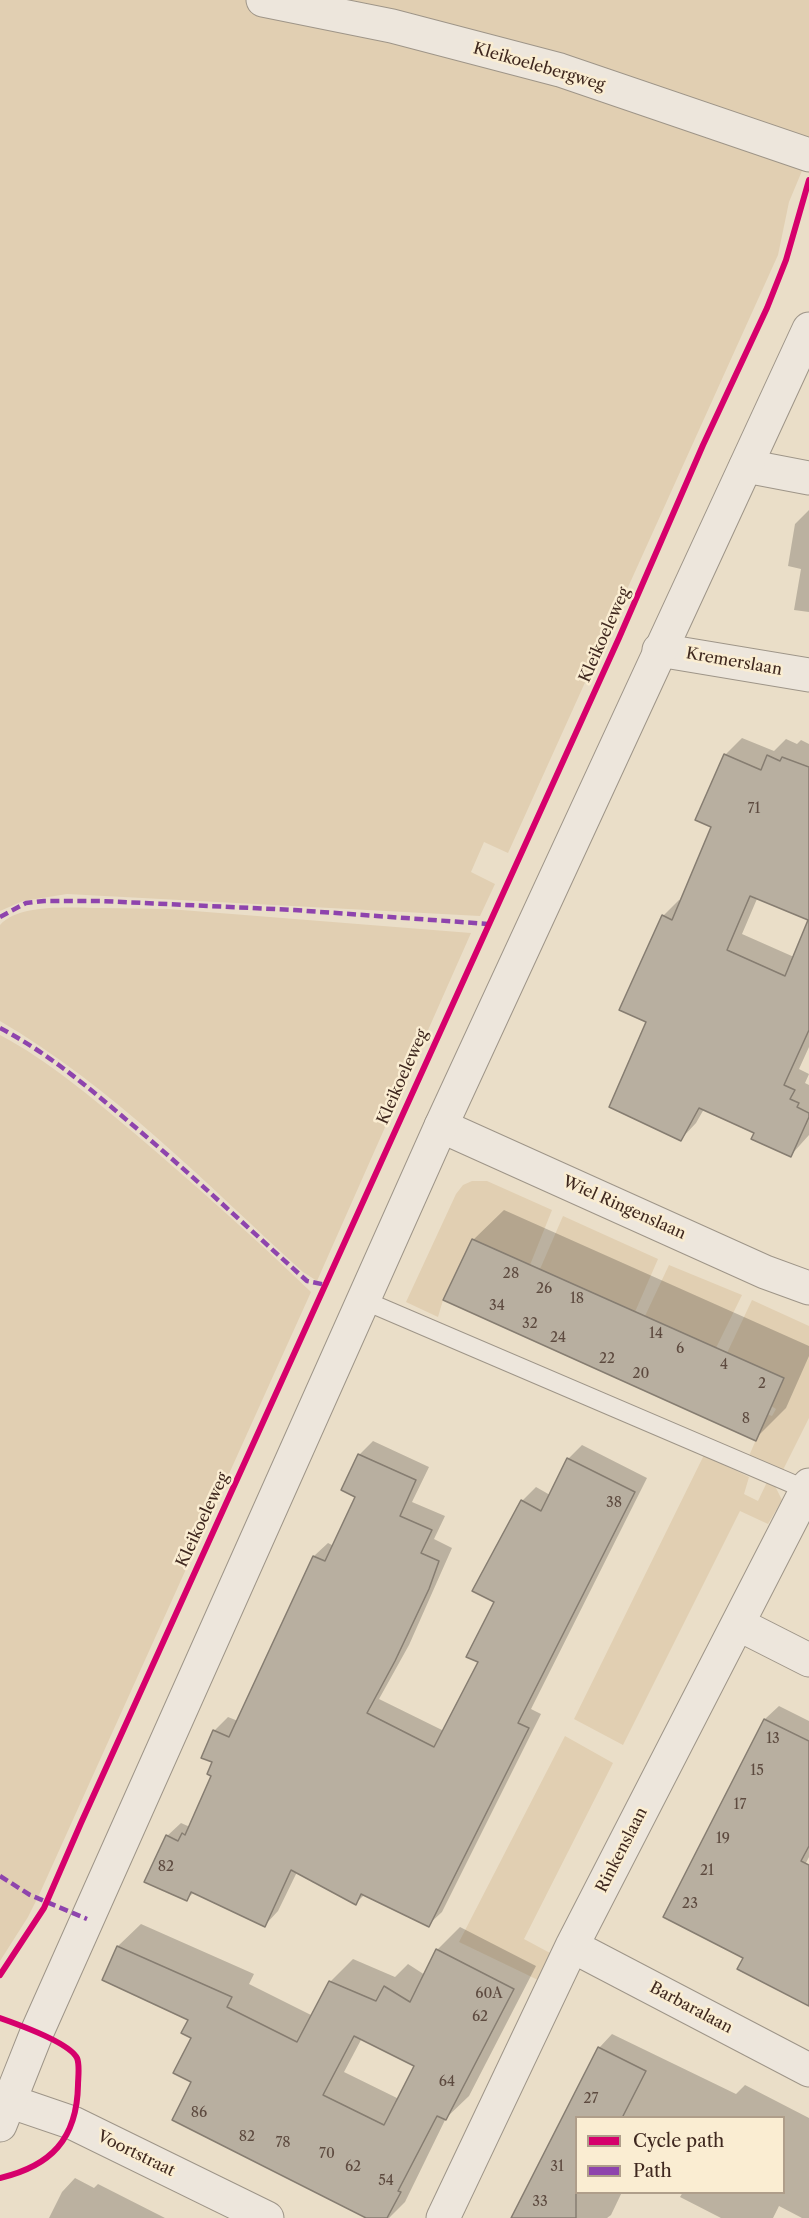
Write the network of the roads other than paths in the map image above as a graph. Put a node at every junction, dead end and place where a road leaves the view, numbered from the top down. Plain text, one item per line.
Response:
1 (263, 0) edge
2 (809, 154) edge
3 (809, 329) edge
4 (746, 466) junction
5 (809, 478) edge
6 (659, 650) junction
7 (809, 675) edge
8 (441, 1126) junction
9 (809, 1288) edge
10 (363, 1300) junction
11 (808, 1488) edge
12 (738, 1624) junction
13 (809, 1660) edge
14 (572, 1946) junction
15 (809, 2070) edge
16 (3, 2108) edge
17 (267, 2218) edge
18 (443, 2218) edge

1 - 2 street, Kleikoelebergweg
3 - 4 street
4 - 5 street
4 - 6 street
6 - 7 street, Kremerslaan
6 - 8 street
8 - 9 street, Wiel Ringenslaan
8 - 10 street
10 - 11 lane
10 - 16 street
11 - 12 street, Rinkenslaan
12 - 13 street
12 - 14 street, Rinkenslaan
14 - 15 street, Barbaralaan
14 - 18 street, Rinkenslaan
16 - 17 street, Voortstraat

